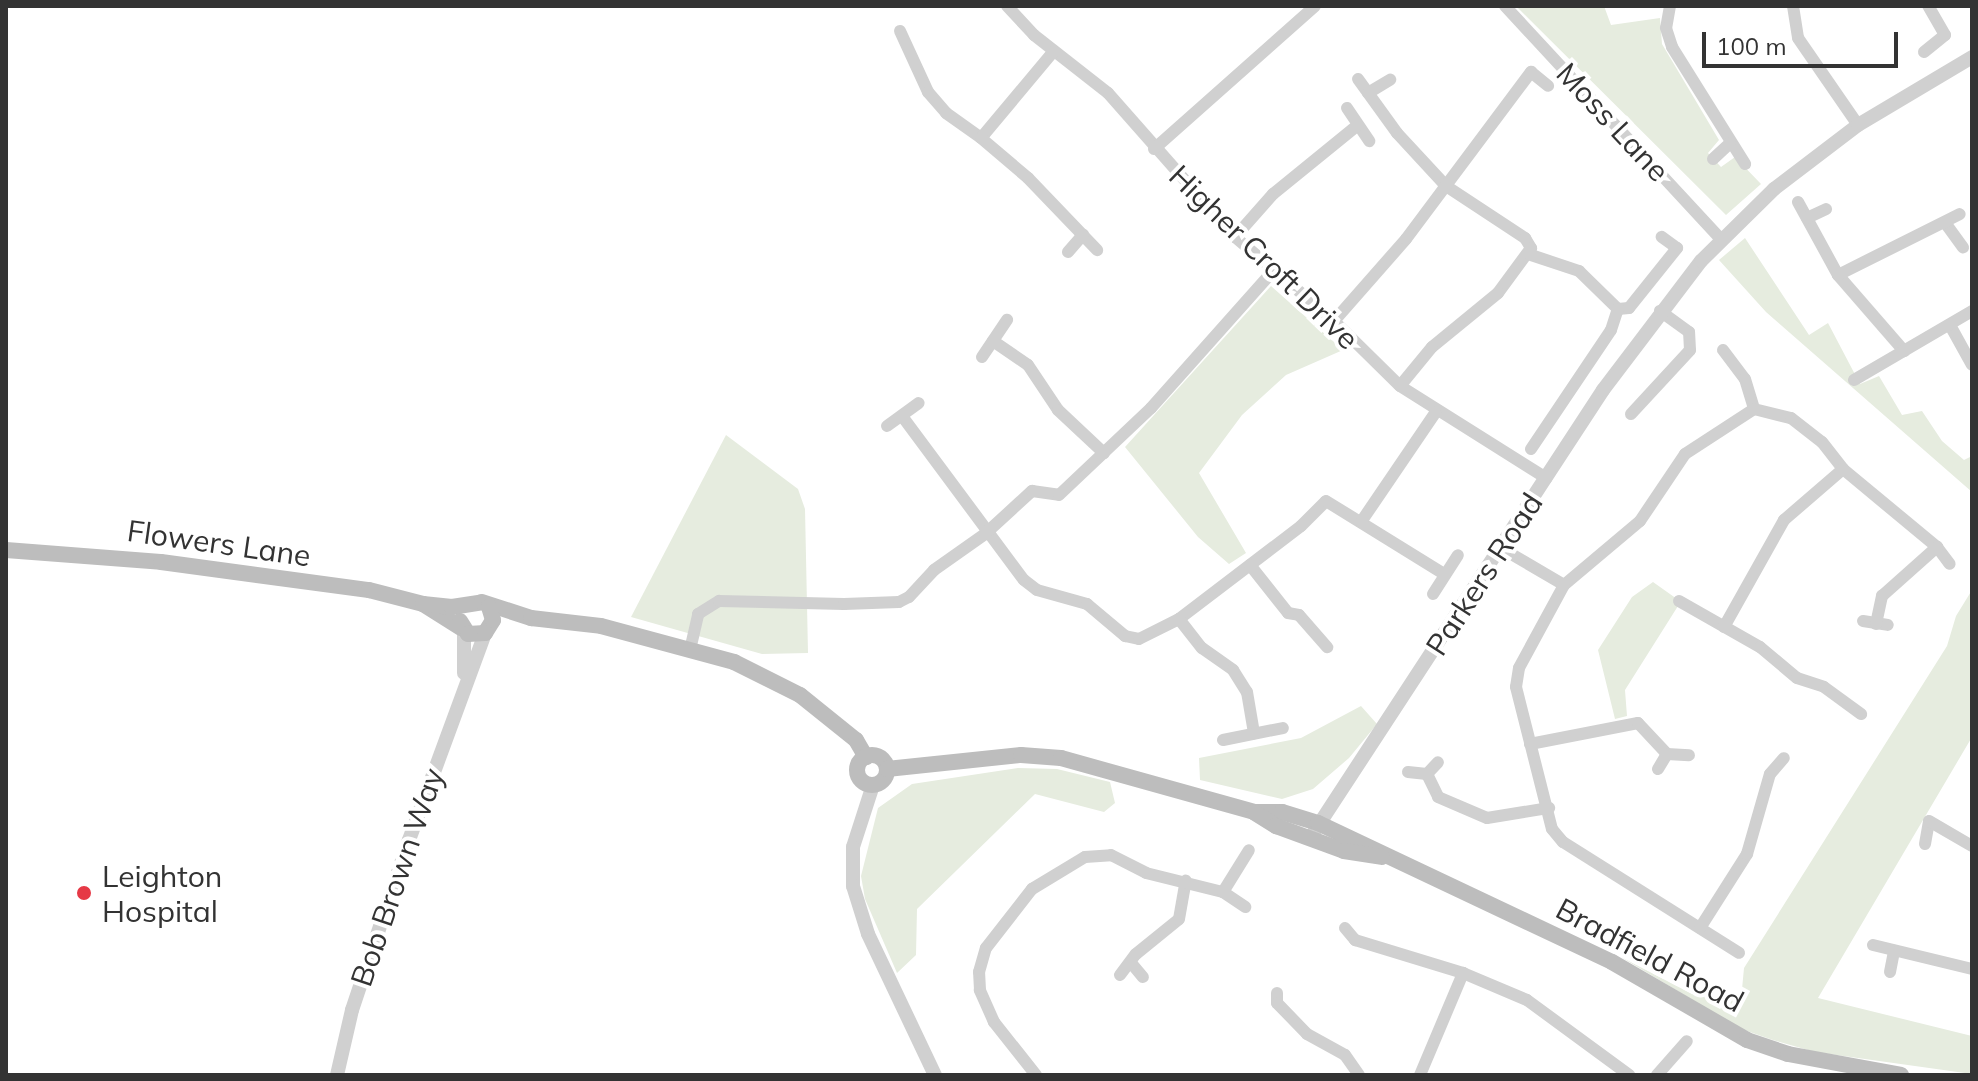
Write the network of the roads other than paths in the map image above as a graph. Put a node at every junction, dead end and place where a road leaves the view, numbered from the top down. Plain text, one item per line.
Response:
1 (1007, 6) edge
2 (1315, 6) edge
3 (1505, 6) edge
4 (1670, 6) edge
5 (1793, 6) edge
6 (1928, 6) edge
7 (900, 31) dead end
8 (1053, 52) junction
9 (1924, 52) dead end
10 (1972, 57) edge
11 (1358, 79) dead end
12 (1390, 80) dead end
13 (1548, 86) dead end
14 (1368, 93) junction
15 (1347, 108) dead end
16 (1358, 125) junction
17 (1858, 125) junction
18 (981, 138) junction
19 (1369, 141) dead end
20 (1730, 143) junction
21 (1154, 149) junction
22 (1713, 159) dead end
23 (1745, 164) dead end
24 (1446, 186) junction
25 (1798, 202) dead end
26 (1826, 209) dead end
27 (1960, 214) dead end
28 (1807, 218) junction
29 (1946, 224) junction
30 (1083, 235) junction
31 (1235, 237) junction
32 (1662, 237) dead end
33 (1721, 239) junction
34 (1963, 247) dead end
35 (1097, 250) dead end
36 (1531, 251) junction
37 (1068, 252) dead end
38 (1371, 253) dead end
39 (1382, 262) junction
40 (1273, 271) junction
41 (1838, 275) junction
42 (1618, 309) junction
43 (1660, 311) junction
44 (1972, 311) edge
45 (1007, 320) dead end
46 (1334, 321) junction
47 (1951, 327) junction
48 (993, 341) junction
49 (1723, 350) dead end
50 (1904, 351) junction
51 (982, 357) dead end
52 (1972, 365) edge
53 (1854, 380) dead end
54 (1400, 386) junction
55 (919, 403) dead end
56 (1754, 409) junction
57 (1435, 413) junction
58 (1631, 414) dead end
59 (902, 416) junction
60 (887, 426) dead end
61 (1531, 449) dead end
62 (1104, 453) junction
63 (1843, 469) junction
64 (1546, 478) junction
65 (1361, 522) junction
66 (985, 534) junction
67 (1937, 547) junction
68 (1501, 548) junction
69 (6, 550) edge
70 (1458, 555) dead end
71 (1950, 564) dead end
72 (1250, 565) junction
73 (1444, 574) junction
74 (1564, 585) junction
75 (1433, 594) dead end
76 (1679, 601) dead end
77 (423, 604) junction
78 (466, 605) junction
79 (489, 607) junction
80 (531, 618) junction
81 (1179, 619) junction
82 (1876, 624) dead end
83 (1724, 627) junction
84 (463, 630) junction
85 (486, 632) junction
86 (1327, 647) dead end
87 (690, 650) junction
88 (463, 681) junction
89 (1861, 714) dead end
90 (1283, 728) dead end
91 (1254, 733) junction
92 (1223, 740) dead end
93 (1530, 744) junction
94 (1667, 754) junction
95 (1689, 755) dead end
96 (866, 757) junction
97 (1784, 758) dead end
98 (1438, 762) dead end
99 (887, 769) junction
100 (1658, 769) dead end
101 (1408, 772) dead end
102 (1427, 774) junction
103 (873, 785) junction
104 (1549, 808) junction
105 (1314, 831) junction
106 (1925, 844) dead end
107 (1972, 846) edge
108 (1249, 850) dead end
109 (1186, 881) junction
110 (1223, 892) junction
111 (1245, 907) dead end
112 (1345, 928) dead end
113 (1700, 928) junction
114 (1355, 940) junction
115 (1873, 945) dead end
116 (1348, 952) dead end
117 (1894, 952) junction
118 (1739, 953) dead end
119 (1132, 964) junction
120 (1972, 969) edge
121 (1890, 972) dead end
122 (1463, 973) junction
123 (1120, 975) dead end
124 (1143, 977) dead end
125 (1274, 1002) dead end
126 (1687, 1041) dead end
127 (1423, 1074) edge
128 (337, 1075) edge
129 (935, 1075) edge
130 (1036, 1075) edge
131 (1359, 1075) edge
132 (1629, 1075) edge
133 (1657, 1075) edge
134 (1901, 1075) edge

1 - 8 street, Higher Croft Drive
2 - 21 street
3 - 33 street, Moss Lane
4 - 20 street
5 - 17 street
6 - 9 street
7 - 18 street
8 - 18 street
8 - 21 street, Higher Croft Drive
10 - 17 street, Parkers Road
11 - 14 street
12 - 14 street
13 - 24 street
14 - 24 street
15 - 16 street
16 - 19 street
16 - 31 street
17 - 33 street, Parkers Road
18 - 30 street
20 - 22 street
20 - 23 street
21 - 31 street, Higher Croft Drive
24 - 36 street
24 - 39 street
25 - 28 street
26 - 28 street
27 - 29 street
28 - 41 street
29 - 34 street
29 - 41 street
30 - 35 street
30 - 37 street
31 - 40 street, Higher Croft Drive
32 - 42 street
33 - 43 street, Parkers Road
36 - 42 street
36 - 54 street
38 - 39 street
39 - 46 street
40 - 46 street, Higher Croft Drive
40 - 62 street
41 - 50 street
42 - 61 street
43 - 58 street
43 - 64 street, Parkers Road
44 - 47 street
45 - 48 street
46 - 54 street, Higher Croft Drive
47 - 50 street
47 - 52 street
48 - 51 street
48 - 62 street
49 - 56 street
50 - 53 street
54 - 57 street, Higher Croft Drive
55 - 59 street
56 - 63 street
56 - 74 street
57 - 64 street, Higher Croft Drive
57 - 65 street
59 - 60 street
59 - 66 street
62 - 66 street
63 - 67 street
63 - 83 street
64 - 68 street, Parkers Road
65 - 72 street
65 - 73 street
66 - 81 street
66 - 87 street
67 - 71 street
67 - 82 street
68 - 74 street
68 - 105 street, Parkers Road
69 - 77 main road, Flowers Lane
70 - 73 street
72 - 81 street
72 - 86 street
73 - 75 street
74 - 93 street
76 - 83 street
77 - 78 main road, Flowers Lane
77 - 84 main road, Flowers Lane
78 - 79 main road
78 - 84 main road
79 - 80 main road
79 - 85 main road
80 - 85 main road
80 - 87 main road
81 - 91 street
83 - 89 street
84 - 85 main road
84 - 88 street, Bob Brown Way
85 - 88 street, Bob Brown Way
87 - 96 main road
88 - 128 street, Bob Brown Way
90 - 91 street
91 - 92 street
93 - 94 street
93 - 104 street
94 - 95 street
94 - 100 street
96 - 99 main road
96 - 103 main road
97 - 113 street
98 - 102 street
99 - 103 main road
99 - 105 main road, Bradfield Road
101 - 102 street
102 - 104 street
103 - 129 street
104 - 113 street
105 - 134 main road, Bradfield Road
106 - 107 street
108 - 110 street
109 - 110 street
109 - 119 street
109 - 130 street
110 - 111 street
112 - 114 street
113 - 118 street
114 - 116 street
114 - 122 street
115 - 117 street
117 - 120 street
117 - 121 street
119 - 123 street
119 - 124 street
122 - 127 street
122 - 132 street
125 - 131 street
126 - 133 street

